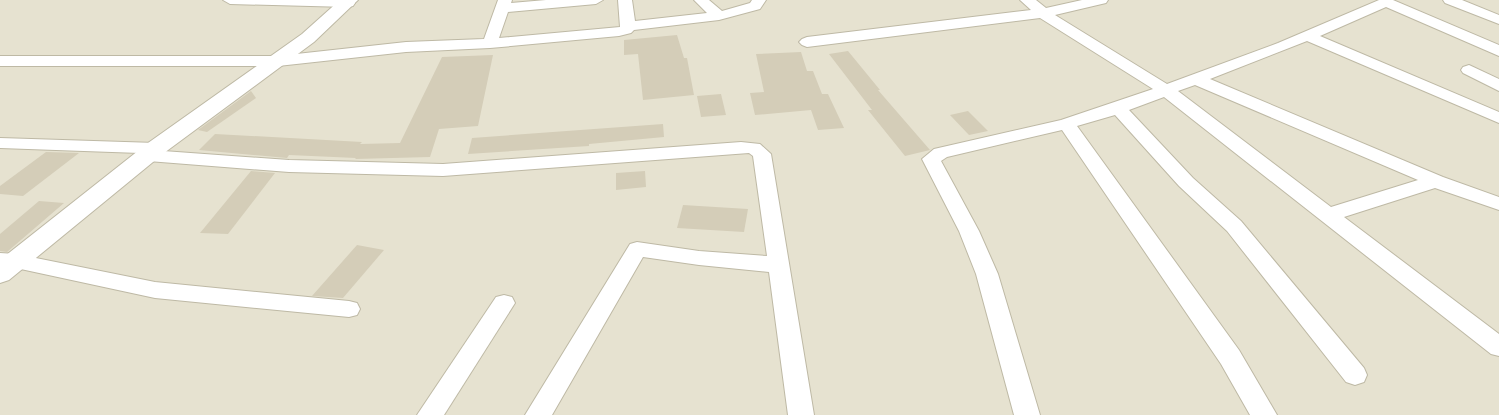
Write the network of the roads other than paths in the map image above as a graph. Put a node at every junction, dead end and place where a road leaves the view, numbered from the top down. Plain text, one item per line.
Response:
1 (230, 0) edge
2 (596, 0) edge
3 (625, 0) edge
4 (701, 0) edge
5 (759, 0) edge
6 (1027, 0) edge
7 (1101, 0) edge
8 (1450, 0) edge
9 (349, 1) edge
10 (1384, 1) edge
11 (504, 4) edge
12 (1043, 13) junction
13 (719, 16) junction
14 (1499, 20) edge
15 (628, 26) junction
16 (1307, 36) junction
17 (806, 42) dead end
18 (490, 43) junction
19 (1499, 51) edge
20 (0, 61) edge
21 (278, 61) junction
22 (1469, 70) dead end
23 (1196, 79) junction
24 (1499, 86) edge
25 (1166, 90) junction
26 (1118, 108) junction
27 (1499, 118) edge
28 (1066, 124) junction
29 (0, 143) edge
30 (152, 151) junction
31 (1436, 181) junction
32 (1499, 204) edge
33 (1328, 215) junction
34 (5, 265) edge
35 (780, 265) junction
36 (504, 303) dead end
37 (349, 309) dead end
38 (1499, 347) edge
39 (1355, 375) dead end
40 (430, 415) edge
41 (538, 415) edge
42 (801, 415) edge
43 (1028, 415) edge
44 (1264, 415) edge

1 - 9 street
2 - 11 street
3 - 15 street
4 - 13 street
5 - 13 street
6 - 12 street
7 - 12 street
8 - 14 street
9 - 21 street
10 - 16 street
10 - 19 street
11 - 18 street
12 - 17 street
12 - 25 street
13 - 15 street
15 - 18 street
16 - 23 street
16 - 27 street
18 - 21 street
20 - 21 street
21 - 30 street
22 - 24 street
23 - 25 street
23 - 31 street
25 - 26 street
25 - 33 street
26 - 28 street
26 - 39 street
28 - 43 street
28 - 44 street
29 - 30 street
30 - 34 street
30 - 35 street
31 - 32 street
31 - 33 street
33 - 38 street
34 - 37 street
35 - 41 street
35 - 42 street
36 - 40 street

